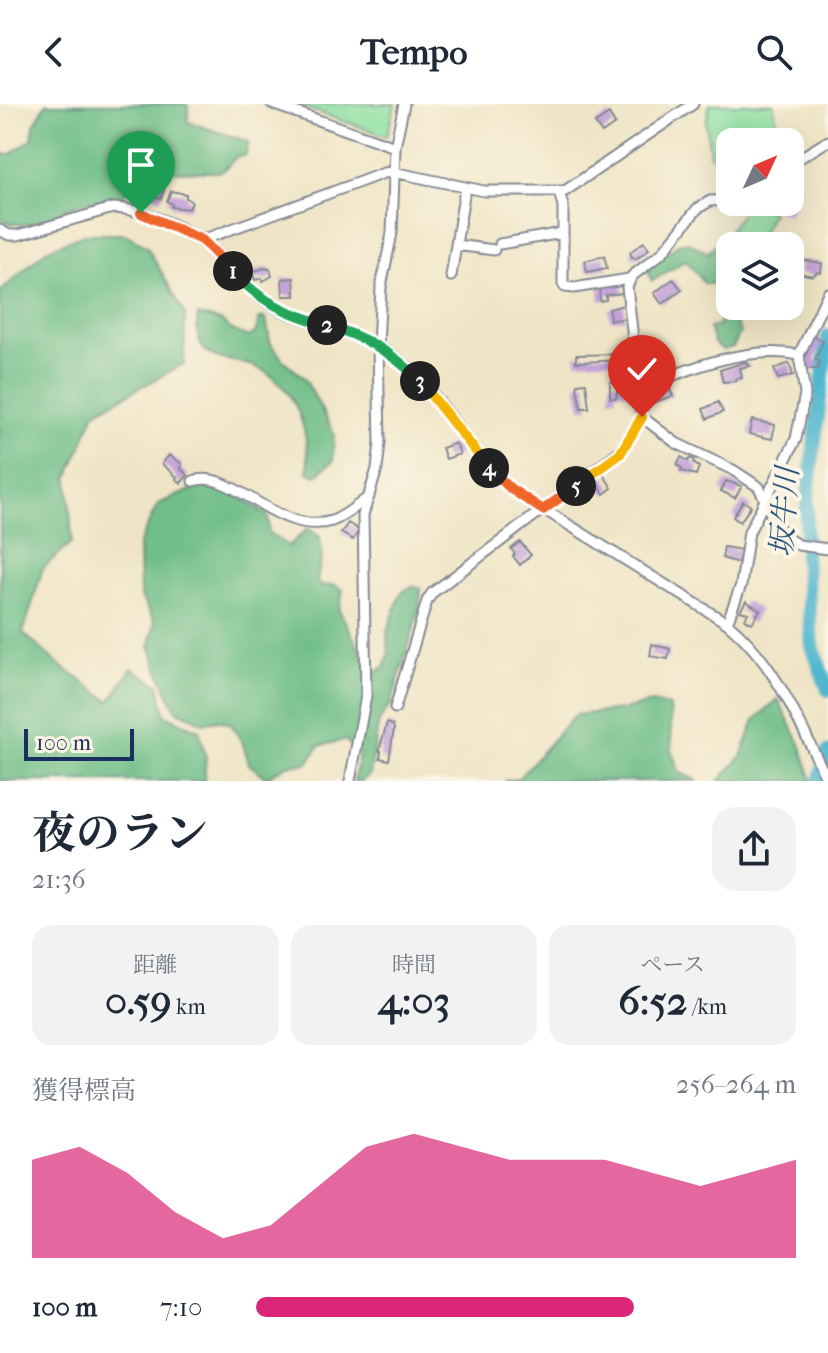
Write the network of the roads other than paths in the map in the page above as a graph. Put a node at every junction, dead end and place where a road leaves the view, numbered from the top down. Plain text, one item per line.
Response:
1 (272, 104) edge
2 (404, 104) edge
3 (693, 104) edge
4 (828, 141) edge
5 (395, 147) junction
6 (804, 156) edge
7 (393, 172) junction
8 (465, 189) junction
9 (559, 192) junction
10 (716, 201) edge
11 (0, 230) edge
12 (562, 233) junction
13 (202, 240) junction
14 (456, 245) junction
15 (451, 276) dead end
16 (629, 279) junction
17 (828, 293) edge
18 (378, 345) junction
19 (799, 355) junction
20 (637, 390) junction
21 (642, 417) junction
22 (193, 481) dead end
23 (369, 497) junction
24 (766, 502) junction
25 (543, 510) junction
26 (828, 549) edge
27 (727, 623) junction
28 (395, 708) dead end
29 (350, 781) edge
30 (828, 781) edge

1 - 5 street
2 - 5 street
3 - 9 street
4 - 6 street
5 - 7 street
7 - 8 street
7 - 13 street
7 - 18 street
8 - 9 street
8 - 14 street
9 - 12 street
10 - 16 street
11 - 13 street
12 - 14 street
12 - 16 street
13 - 18 street
14 - 15 street
16 - 20 street
17 - 19 street
18 - 23 street
18 - 25 street
19 - 20 street
19 - 24 street
20 - 21 street
21 - 24 street
21 - 25 street
22 - 23 street
23 - 29 street
24 - 26 street
24 - 27 street
25 - 27 street
25 - 28 street
27 - 30 street

